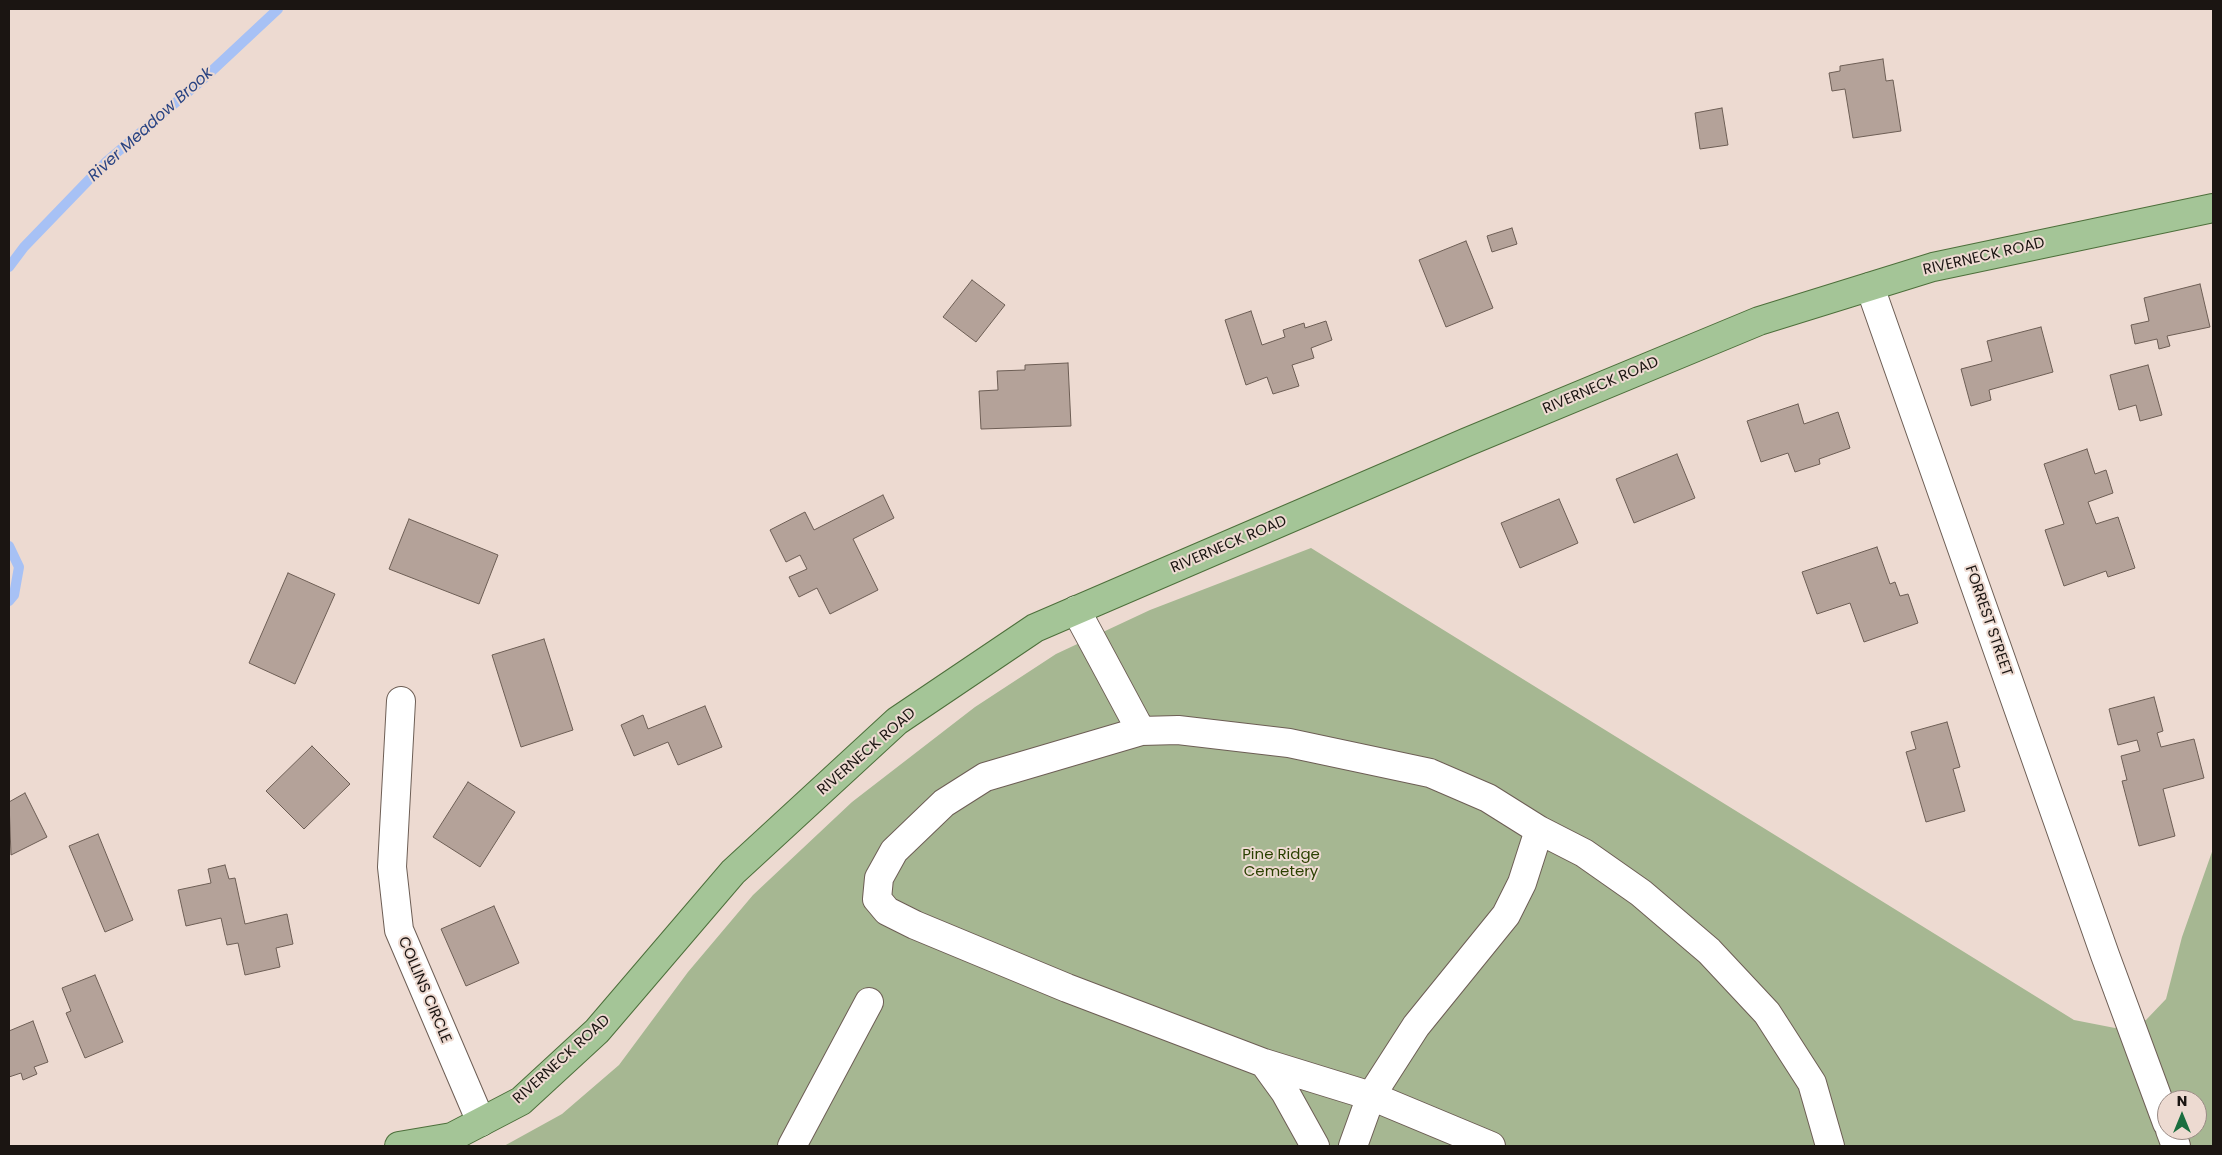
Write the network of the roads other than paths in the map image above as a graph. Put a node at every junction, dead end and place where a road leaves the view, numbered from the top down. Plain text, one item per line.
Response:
1 (2213, 208) edge
2 (1870, 287) junction
3 (1076, 610) junction
4 (401, 701) dead end
5 (1141, 731) junction
6 (1539, 830) junction
7 (869, 1002) dead end
8 (1264, 1063) junction
9 (1371, 1096) junction
10 (2157, 1096) edge
11 (482, 1122) junction
12 (399, 1146) edge
13 (792, 1146) edge
14 (1315, 1146) edge
15 (1353, 1146) edge
16 (1491, 1146) edge
17 (1830, 1146) edge

1 - 2 main road, RIVERNECK ROAD
2 - 3 main road, RIVERNECK ROAD
2 - 10 street, FORREST STREET
3 - 5 street
3 - 11 main road, RIVERNECK ROAD
4 - 11 street, COLLINS CIRCLE
5 - 6 street
5 - 8 street
6 - 9 street
6 - 17 street
7 - 13 street
8 - 9 street
8 - 14 street
9 - 15 street
9 - 16 street
11 - 12 main road, RIVERNECK ROAD

